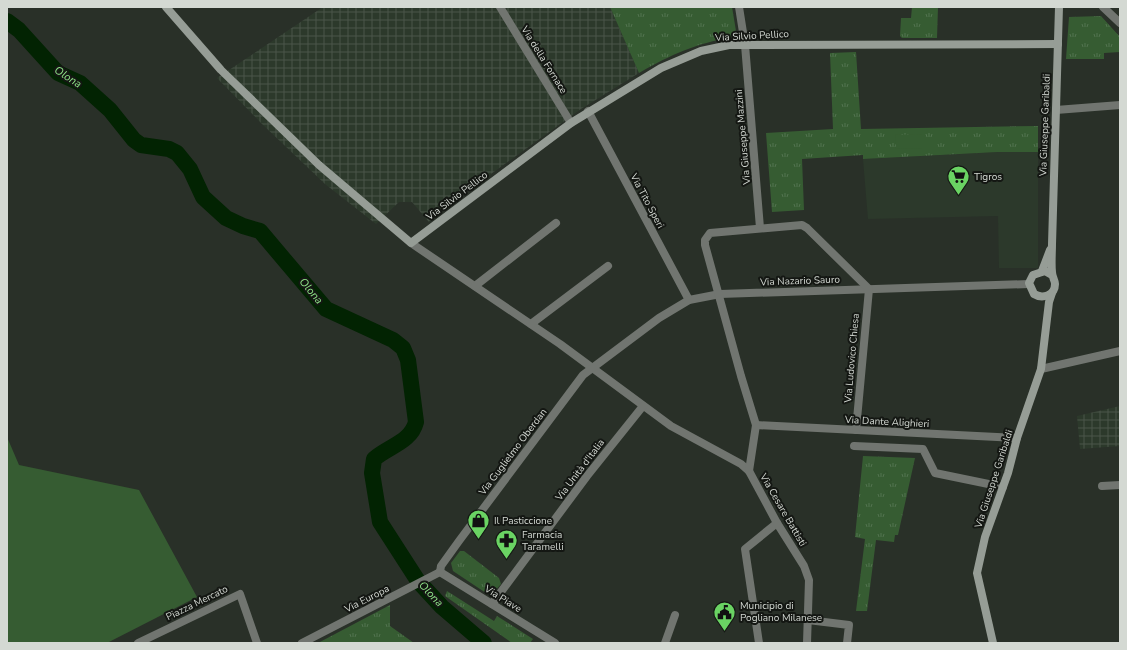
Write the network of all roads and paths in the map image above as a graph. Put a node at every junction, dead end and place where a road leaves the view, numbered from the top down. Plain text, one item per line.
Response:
1 (166, 7) edge
2 (500, 7) edge
3 (739, 7) edge
4 (1059, 7) edge
5 (1062, 7) edge
6 (1103, 7) edge
7 (1120, 23) edge
8 (1058, 44) junction
9 (745, 45) junction
10 (1120, 104) edge
11 (1056, 110) junction
12 (588, 111) junction
13 (571, 123) junction
14 (556, 223) dead end
15 (760, 228) junction
16 (411, 243) junction
17 (1052, 244) junction
18 (608, 266) dead end
19 (1042, 271) junction
20 (1052, 275) junction
21 (1027, 284) junction
22 (475, 286) junction
23 (869, 289) junction
24 (1052, 293) junction
25 (720, 294) junction
26 (1036, 295) junction
27 (689, 300) junction
28 (1047, 322) junction
29 (531, 324) junction
30 (1120, 351) edge
31 (594, 368) junction
32 (1041, 369) junction
33 (643, 406) junction
34 (756, 425) junction
35 (856, 430) junction
36 (1017, 438) junction
37 (854, 446) dead end
38 (749, 471) junction
39 (1120, 485) edge
40 (1102, 486) dead end
41 (1003, 487) junction
42 (778, 523) junction
43 (440, 572) junction
44 (492, 604) junction
45 (674, 615) dead end
46 (808, 620) junction
47 (138, 643) edge
48 (257, 643) edge
49 (302, 643) edge
50 (555, 643) edge
51 (665, 643) edge
52 (759, 643) edge
53 (807, 643) edge
54 (847, 643) edge
55 (993, 643) edge

1 - 16 street
2 - 13 street, Via della Fornace
3 - 9 street, Via Giuseppe Mazzini
4 - 5 street
4 - 8 street, Via Giuseppe Garibaldi
6 - 7 street
8 - 9 street, Via Silvio Pellico
8 - 11 street, Via Giuseppe Garibaldi
9 - 12 street, Via Silvio Pellico
9 - 15 street, Via Giuseppe Mazzini
10 - 11 street
11 - 17 street, Via Giuseppe Garibaldi
12 - 13 street, Via Silvio Pellico
12 - 27 street, Via Tito Speri
13 - 16 street, Via Silvio Pellico
14 - 22 street
15 - 23 street
15 - 25 street
16 - 22 street
17 - 19 street, Via Giuseppe Garibaldi
17 - 20 street, Via Giuseppe Garibaldi
18 - 29 street
19 - 20 street
19 - 21 street
20 - 24 street, Via Giuseppe Garibaldi
21 - 23 street, Via Nazario Sauro
21 - 26 street
22 - 29 street
23 - 25 street, Via Nazario Sauro
23 - 35 street, Via Ludovico Chiesa
24 - 26 street
24 - 28 street, Via Giuseppe Garibaldi
25 - 27 street, Via Nazario Sauro
25 - 34 street, Via Cesare Battisti
26 - 28 street, Via Giuseppe Garibaldi
27 - 31 street, Via Nazario Sauro
28 - 32 street, Via Giuseppe Garibaldi
29 - 31 street
30 - 32 street
31 - 33 street
31 - 43 street, Via Guglielmo Oberdan
32 - 36 street, Via Giuseppe Garibaldi
33 - 38 street
33 - 44 street, Via Unità d'Italia
34 - 35 street, Via Dante Alighieri
34 - 38 street, Via Cesare Battisti
35 - 36 street, Via Dante Alighieri
36 - 41 street, Via Giuseppe Garibaldi
37 - 41 street
38 - 42 street, Via Cesare Battisti
39 - 40 street
41 - 55 street, Via Giuseppe Garibaldi
42 - 46 street, Via Cesare Battisti
42 - 52 street
43 - 44 street, Via Piave
43 - 49 street, Via Europa
44 - 50 street, Via Piave
45 - 51 street
46 - 53 street, Via Cesare Battisti
46 - 54 street
47 - 48 street, Piazza Mercato

